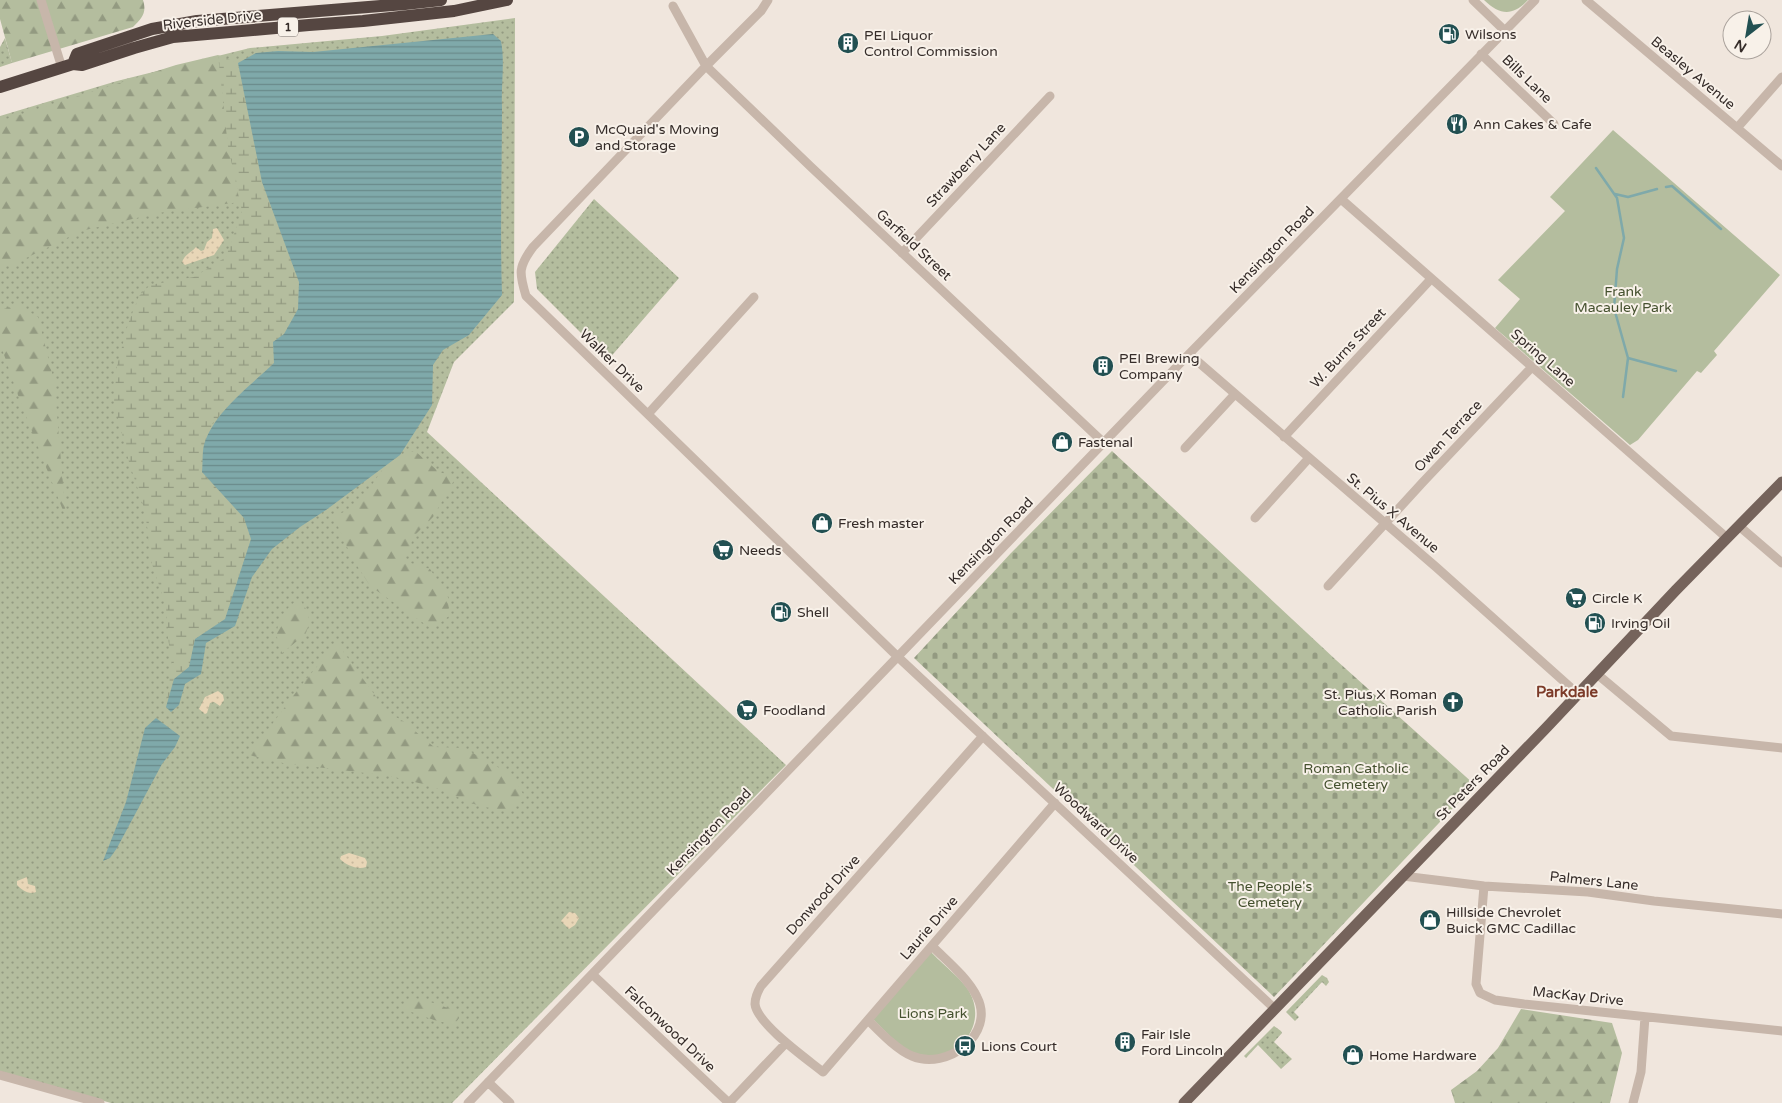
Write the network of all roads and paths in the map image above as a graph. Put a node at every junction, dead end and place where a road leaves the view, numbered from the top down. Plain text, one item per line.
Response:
1 (41, 0) edge
2 (441, 0) edge
3 (507, 0) edge
4 (767, 0) edge
5 (1473, 0) edge
6 (1535, 0) edge
7 (1586, 0) edge
8 (673, 6) dead end
9 (1504, 30) junction
10 (1481, 54) junction
11 (67, 66) junction
12 (706, 66) junction
13 (1782, 77) edge
14 (0, 87) edge
15 (1050, 96) dead end
16 (1554, 124) dead end
17 (1737, 128) junction
18 (1782, 166) edge
19 (1341, 198) junction
20 (902, 253) junction
21 (1431, 278) junction
22 (754, 297) dead end
23 (1189, 354) junction
24 (1532, 367) junction
25 (1235, 394) junction
26 (648, 414) junction
27 (1284, 437) junction
28 (1104, 443) junction
29 (1185, 448) dead end
30 (1309, 458) junction
31 (1782, 482) edge
32 (1254, 518) dead end
33 (1384, 524) junction
34 (1739, 526) junction
35 (1727, 538) junction
36 (1782, 563) edge
37 (1328, 586) dead end
38 (898, 657) junction
39 (1597, 674) junction
40 (1578, 694) junction
41 (983, 736) junction
42 (1782, 748) edge
43 (1055, 803) junction
44 (1403, 876) junction
45 (1484, 886) junction
46 (1782, 914) edge
47 (932, 946) junction
48 (592, 974) junction
49 (1274, 1009) junction
50 (1645, 1017) junction
51 (868, 1020) junction
52 (1782, 1031) edge
53 (786, 1042) junction
54 (823, 1072) joint
55 (0, 1075) edge
56 (488, 1082) junction
57 (100, 1103) edge
58 (468, 1103) edge
59 (510, 1103) edge
60 (729, 1103) edge
61 (1184, 1103) edge
62 (1633, 1103) edge

1 - 11 street
2 - 11 highway, Riverside Drive / 1
3 - 11 highway, Riverside Drive / 1
4 - 12 street
5 - 9 street
6 - 9 street, Kensington Road
7 - 17 street, Beasley Avenue
8 - 12 street, Garfield Street
9 - 10 street, Kensington Road
10 - 16 street, Bills Lane
10 - 19 street, Kensington Road
11 - 14 highway, Riverside Drive / 1
12 - 20 street, Garfield Street
12 - 26 street, Walker Drive
13 - 17 street
15 - 20 street, Strawberry Lane
17 - 18 street, Beasley Avenue
19 - 21 street, Spring Lane
19 - 23 street, Kensington Road
20 - 28 street, Garfield Street
21 - 24 street, Spring Lane
21 - 27 street, W. Burns Street
22 - 26 street
23 - 25 street, St. Pius X Avenue
23 - 28 street, Kensington Road
24 - 33 street, Owen Terrace
24 - 35 street, Spring Lane
25 - 27 street, St. Pius X Avenue
25 - 29 street
26 - 38 street, Walker Drive
27 - 30 street, St. Pius X Avenue
28 - 38 street, Kensington Road
30 - 32 street
30 - 33 street, St. Pius X Avenue
31 - 34 main road, St Peters Road
33 - 37 street, Owen Terrace
33 - 40 street, St. Pius X Avenue
34 - 35 main road, St Peters Road
34 - 36 street
35 - 39 main road, St Peters Road
38 - 41 street, Woodward Drive
38 - 48 street, Kensington Road
39 - 40 main road, St Peters Road
39 - 42 street
40 - 44 main road, St Peters Road
41 - 43 street, Woodward Drive
41 - 53 street, Donwood Drive
43 - 47 street, Laurie Drive
43 - 49 street, Woodward Drive
44 - 45 street, Palmers Lane
44 - 49 main road, St Peters Road
45 - 46 street, Palmers Lane
45 - 50 street, MacKay Drive
47 - 51 street, Laurie Drive
47 - 51 street
48 - 56 street, Kensington Road
48 - 60 street, Falconwood Drive
49 - 61 main road, St Peters Road
50 - 52 street, MacKay Drive
50 - 62 street
51 - 54 street, Laurie Drive
53 - 54 street, Donwood Drive
53 - 60 street
55 - 57 street
56 - 58 street, Kensington Road
56 - 59 street

